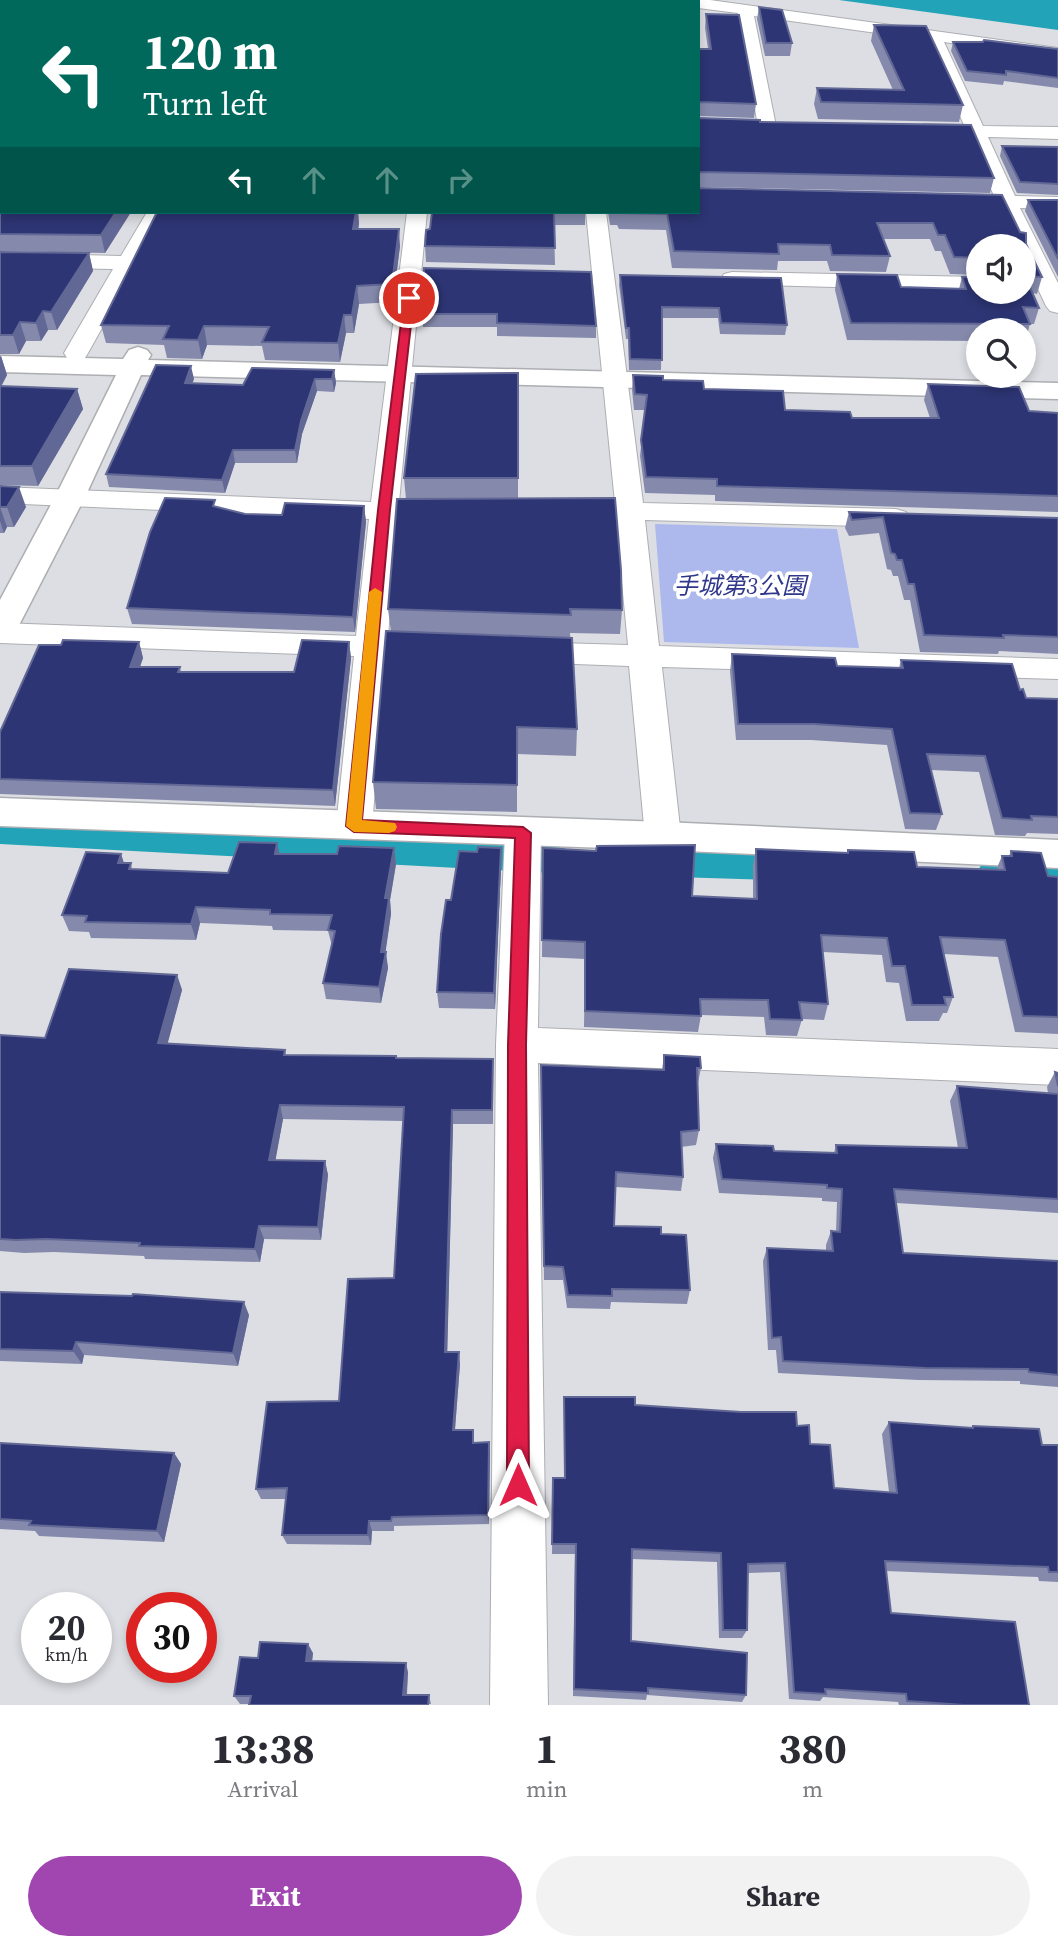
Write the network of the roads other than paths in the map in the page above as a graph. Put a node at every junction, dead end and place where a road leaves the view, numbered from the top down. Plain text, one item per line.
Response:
1 (700, 3) edge
2 (744, 5) edge
3 (933, 35) junction
4 (1058, 43) edge
5 (1058, 53) edge
6 (767, 126) edge
7 (905, 130) edge
8 (975, 132) junction
9 (1058, 133) edge
10 (940, 201) edge
11 (1007, 202) junction
12 (1058, 203) edge
13 (157, 214) edge
14 (417, 214) edge
15 (596, 214) edge
16 (0, 260) edge
17 (130, 263) junction
18 (412, 271) junction
19 (439, 272) edge
20 (713, 278) edge
21 (966, 284) edge
22 (1036, 288) edge
23 (1055, 293) edge
24 (0, 351) edge
25 (76, 353) junction
26 (135, 361) junction
27 (0, 364) edge
28 (402, 366) junction
29 (615, 373) junction
30 (966, 374) edge
31 (1036, 375) edge
32 (1058, 376) edge
33 (1058, 391) edge
34 (0, 495) edge
35 (70, 497) junction
36 (384, 510) junction
37 (466, 510) edge
38 (534, 510) edge
39 (630, 510) junction
40 (920, 519) edge
41 (0, 632) edge
42 (370, 646) junction
43 (644, 657) junction
44 (1058, 669) edge
45 (0, 812) edge
46 (354, 826) junction
47 (523, 833) junction
48 (663, 836) junction
49 (1058, 854) edge
50 (517, 1045) junction
51 (1058, 1067) edge
52 (519, 1705) edge

1 - 2 street
2 - 3 street
2 - 4 street
2 - 6 street
3 - 5 street
3 - 8 street
7 - 8 street
8 - 9 street
8 - 11 street
10 - 11 street
11 - 12 street
11 - 23 street
13 - 17 street
14 - 18 street
15 - 29 street
16 - 17 street
17 - 25 street
18 - 19 street
18 - 28 street
20 - 21 street
22 - 23 street
24 - 25 street
25 - 26 street
26 - 27 street
26 - 28 street
26 - 35 street
28 - 29 street
28 - 36 street
29 - 30 street
29 - 33 street
29 - 39 street
31 - 32 street
34 - 35 street
35 - 36 street
35 - 41 street
36 - 37 street
36 - 42 street
38 - 39 street
39 - 40 street
39 - 43 street
41 - 42 street
42 - 43 street
42 - 46 street
43 - 44 street
43 - 48 street
45 - 46 street
46 - 47 street
47 - 48 street
47 - 50 street
48 - 49 street
50 - 51 street
50 - 52 street

